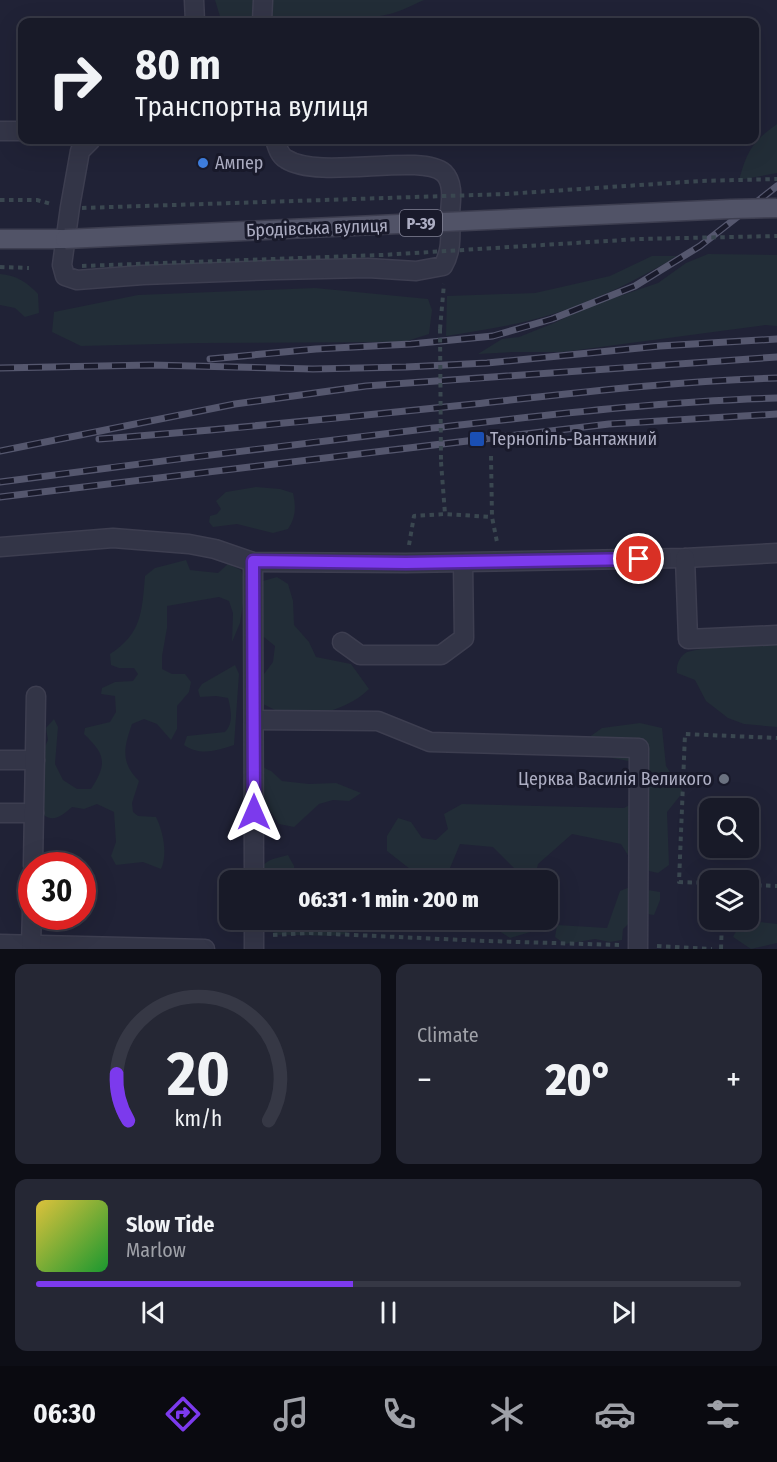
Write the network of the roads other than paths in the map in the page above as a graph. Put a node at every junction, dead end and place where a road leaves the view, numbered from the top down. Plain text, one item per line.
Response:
1 (194, 0) edge
2 (263, 0) edge
3 (195, 18) edge
4 (262, 18) edge
5 (0, 131) edge
6 (18, 131) edge
7 (87, 144) edge
8 (276, 144) edge
9 (777, 208) edge
10 (0, 239) edge
11 (65, 239) junction
12 (0, 547) edge
13 (777, 553) edge
14 (685, 558) junction
15 (253, 561) junction
16 (463, 562) junction
17 (777, 635) edge
18 (342, 642) dead end
19 (36, 696) dead end
20 (254, 720) junction
21 (0, 760) edge
22 (35, 760) junction
23 (0, 813) edge
24 (34, 813) junction
25 (33, 852) edge
26 (254, 870) edge
27 (31, 930) edge
28 (0, 944) edge
29 (31, 945) junction
30 (59, 947) edge
31 (638, 947) edge
32 (205, 949) edge

1 - 3 street
2 - 4 street
5 - 6 street
7 - 11 street
8 - 11 street
9 - 11 main road, Бродівська вулиця / Р-39, bridge
10 - 11 main road, Бродівська вулиця / Р-39
12 - 15 street
13 - 14 street
14 - 16 street
14 - 17 street
15 - 16 street
15 - 20 street
16 - 18 street
19 - 22 street
20 - 26 street
20 - 31 street
21 - 22 street
22 - 24 street
23 - 24 street
24 - 25 street
27 - 29 street
28 - 29 street
29 - 30 street
30 - 32 street

